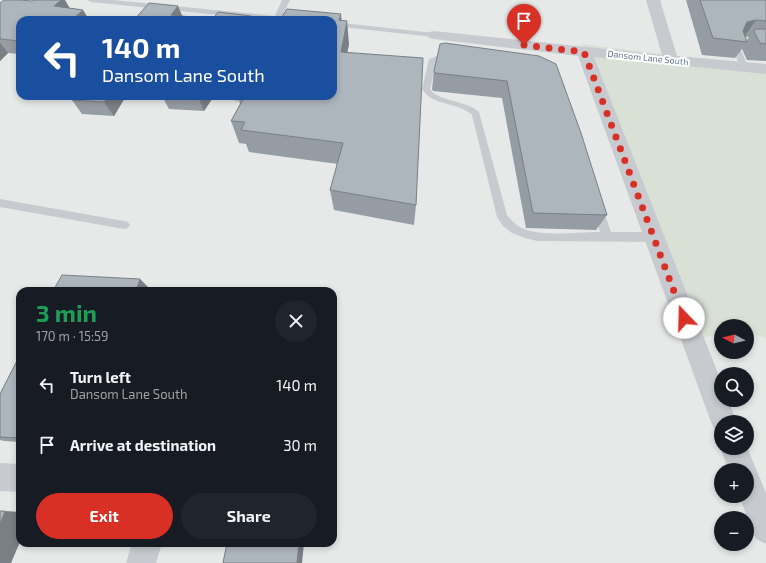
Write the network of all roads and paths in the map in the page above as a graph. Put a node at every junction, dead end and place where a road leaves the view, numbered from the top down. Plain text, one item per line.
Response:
1 (92, 0) edge
2 (286, 0) edge
3 (653, 0) edge
4 (143, 2) edge
5 (253, 16) edge
6 (278, 16) edge
7 (337, 24) edge
8 (434, 34) joint
9 (766, 42) edge
10 (584, 52) junction
11 (464, 59) edge
12 (671, 60) junction
13 (745, 68) junction
14 (766, 70) edge
15 (594, 200) edge
16 (0, 203) edge
17 (124, 225) dead end
18 (607, 237) junction
19 (654, 237) junction
20 (721, 415) edge
21 (0, 477) edge
22 (16, 478) edge
23 (754, 499) edge
24 (766, 529) edge
25 (146, 547) edge
26 (141, 563) edge

1 - 4 lane
2 - 6 lane
3 - 12 street
4 - 5 lane
7 - 8 lane
8 - 10 street, Dansom Lane South
9 - 13 lane
10 - 12 street, Dansom Lane South
10 - 19 street
11 - 18 lane
12 - 13 street, Dansom Lane South
13 - 14 street, Dansom Lane South
15 - 18 lane
16 - 17 lane
18 - 19 lane
19 - 20 street
21 - 22 street
23 - 24 street
25 - 26 street

